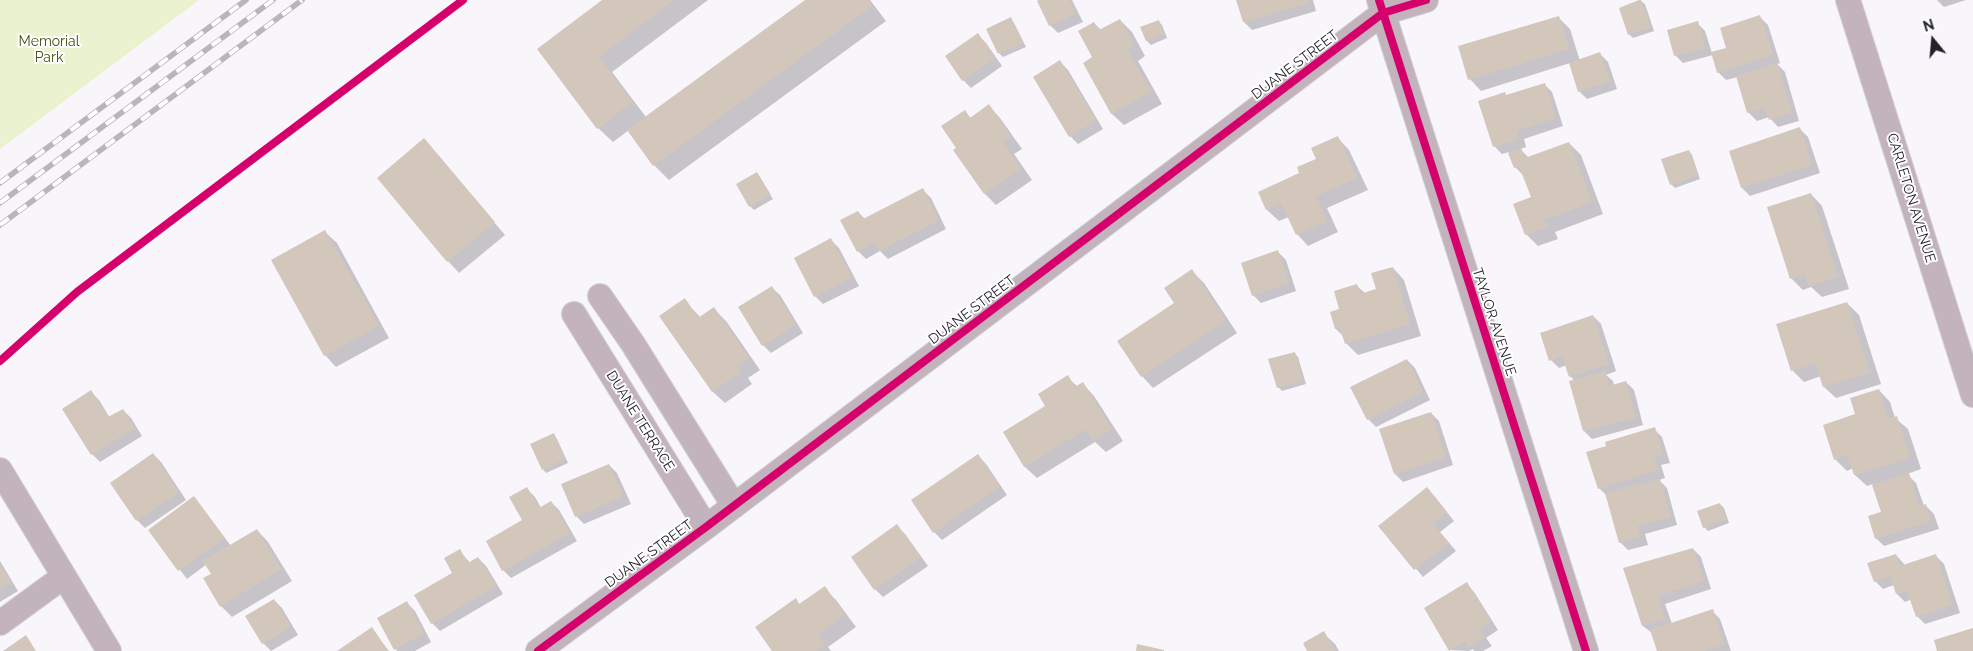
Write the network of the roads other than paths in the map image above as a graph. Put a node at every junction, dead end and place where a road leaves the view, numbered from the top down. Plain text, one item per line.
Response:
1 (1426, 0) edge
2 (1848, 0) edge
3 (1381, 7) edge
4 (600, 296) dead end
5 (574, 314) dead end
6 (1973, 395) edge
7 (0, 470) edge
8 (734, 506) junction
9 (706, 527) junction
10 (64, 577) junction
11 (0, 623) edge
12 (109, 651) edge
13 (538, 651) edge
14 (1586, 651) edge

1 - 3 street, DUANE STREET
2 - 6 street, CARLETON AVENUE
3 - 8 street, DUANE STREET
3 - 14 street, TAYLOR AVENUE
4 - 8 street
5 - 9 street, DUANE TERRACE
7 - 10 street
8 - 9 street, DUANE STREET
9 - 13 street, DUANE STREET
10 - 11 street
10 - 12 street

